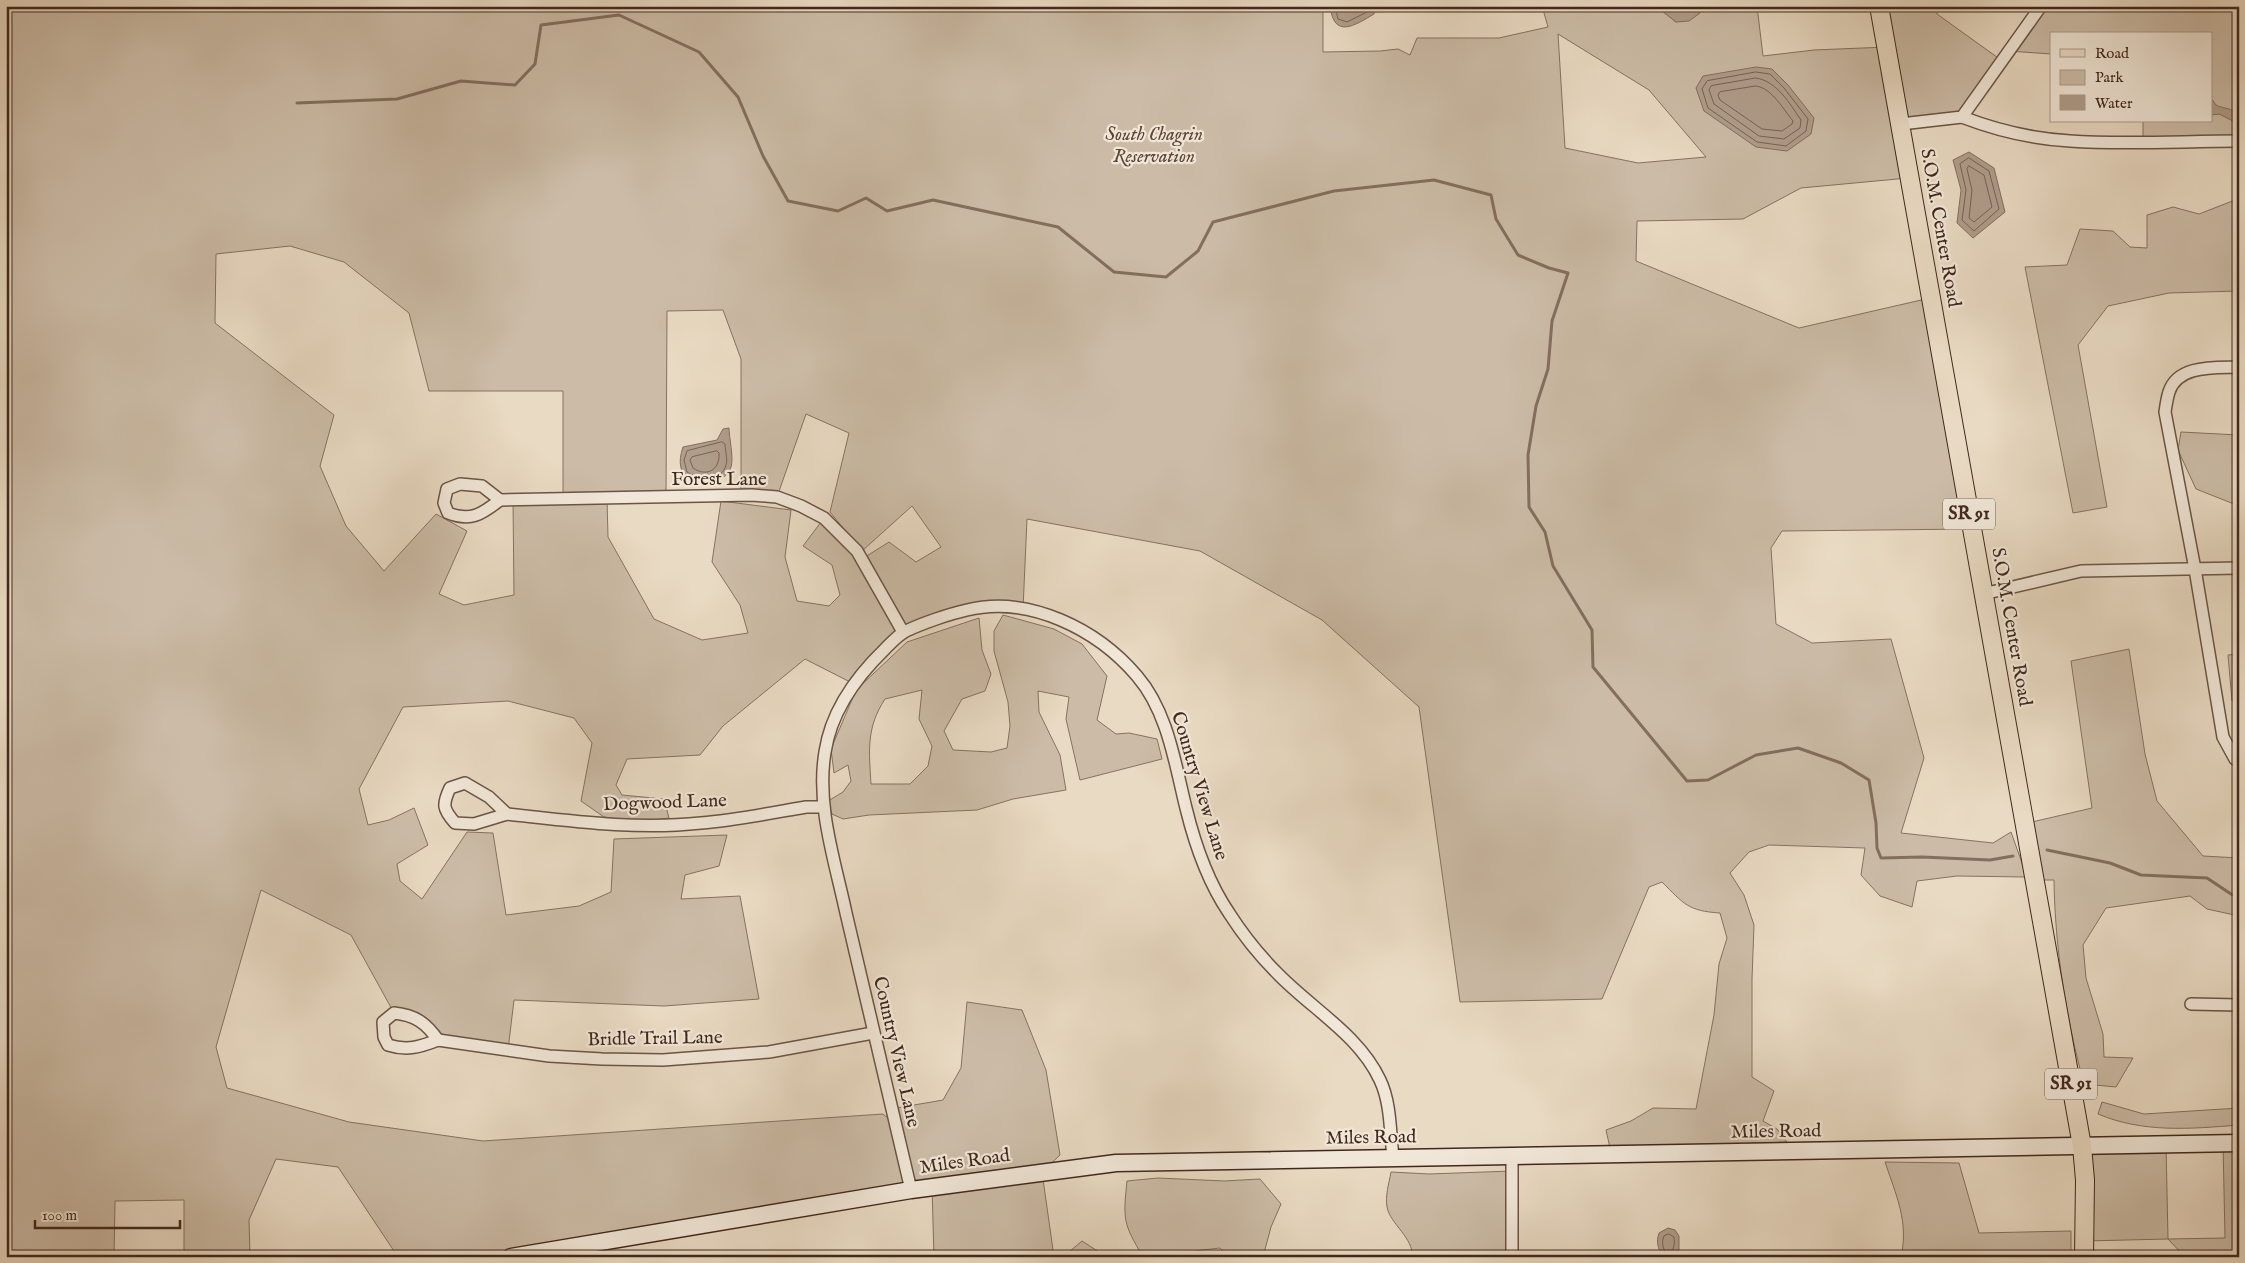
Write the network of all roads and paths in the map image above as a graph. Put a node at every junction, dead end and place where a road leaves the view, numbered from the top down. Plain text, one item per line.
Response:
1 (1879, 6) edge
2 (2041, 6) edge
3 (1962, 117) junction
4 (1901, 124) junction
5 (2239, 141) edge
6 (2239, 368) edge
7 (500, 500) junction
8 (2239, 568) edge
9 (2195, 569) junction
10 (1983, 594) junction
11 (903, 632) junction
12 (2239, 761) edge
13 (823, 807) junction
14 (507, 814) junction
15 (2191, 1004) dead end
16 (2239, 1005) edge
17 (873, 1033) junction
18 (438, 1040) junction
19 (2239, 1143) edge
20 (2082, 1146) junction
21 (1512, 1155) junction
22 (1393, 1157) junction
23 (911, 1190) junction
24 (511, 1257) edge
25 (1512, 1257) edge
26 (2084, 1257) edge

1 - 4 main road, S.O.M. Center Road / SR 91
2 - 3 street
3 - 4 street
3 - 5 street
4 - 10 main road, S.O.M. Center Road / SR 91
6 - 9 street
7 - 7 street
7 - 11 street, Forest Lane
8 - 9 street
9 - 10 street
9 - 12 street
10 - 20 main road, S.O.M. Center Road / SR 91
11 - 13 street, Country View Lane
11 - 22 street, Country View Lane
13 - 14 street, Dogwood Lane
13 - 17 street, Country View Lane
14 - 14 street, Dogwood Lane
15 - 16 street
17 - 18 street, Bridle Trail Lane
17 - 23 street, Country View Lane
18 - 18 street, Bridle Trail Lane
19 - 20 main road, Miles Road
20 - 21 main road, Miles Road
20 - 26 main road, S.O.M. Center Road / SR 91
21 - 22 main road, Miles Road
21 - 25 street
22 - 23 main road, Miles Road
23 - 24 main road, Miles Road

